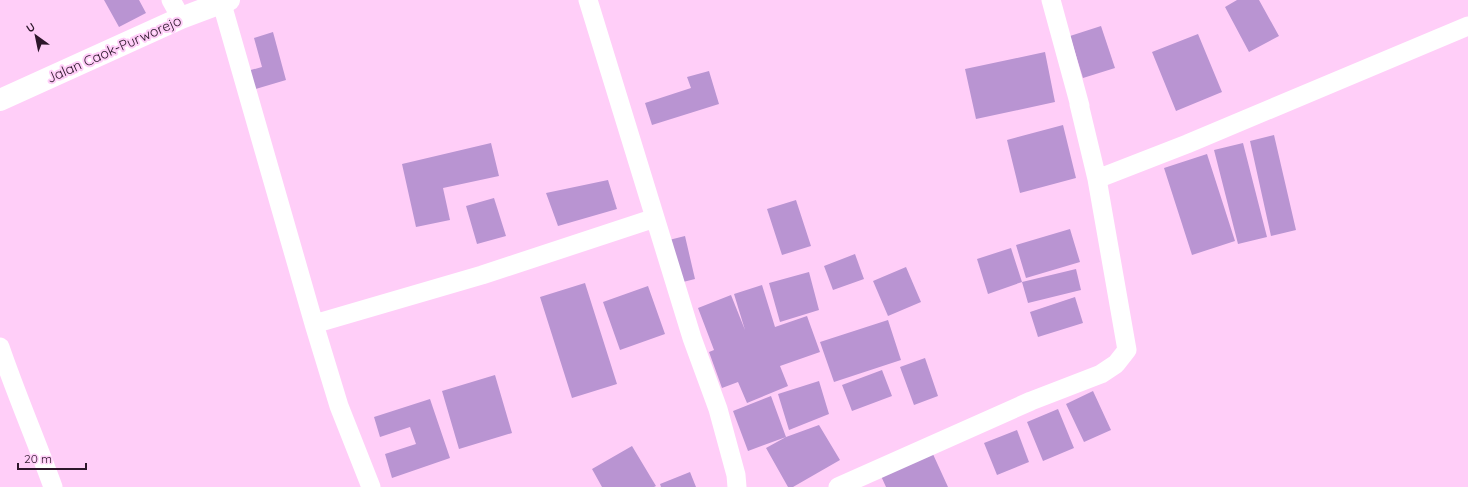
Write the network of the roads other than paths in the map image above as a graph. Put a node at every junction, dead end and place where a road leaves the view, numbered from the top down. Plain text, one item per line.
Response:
1 (588, 0) edge
2 (1056, 1) edge
3 (225, 2) edge
4 (176, 9) edge
5 (1468, 26) edge
6 (0, 100) edge
7 (1097, 179) junction
8 (654, 218) junction
9 (314, 324) junction
10 (0, 347) edge
11 (53, 487) edge
12 (371, 487) edge
13 (737, 487) edge
14 (838, 487) edge

1 - 8 street
2 - 7 street
3 - 4 street, Jalan Caok-Purworejo
3 - 9 street
4 - 6 street, Jalan Caok-Purworejo
5 - 7 street
7 - 14 street
8 - 9 street
8 - 13 street
9 - 12 street
10 - 11 street

